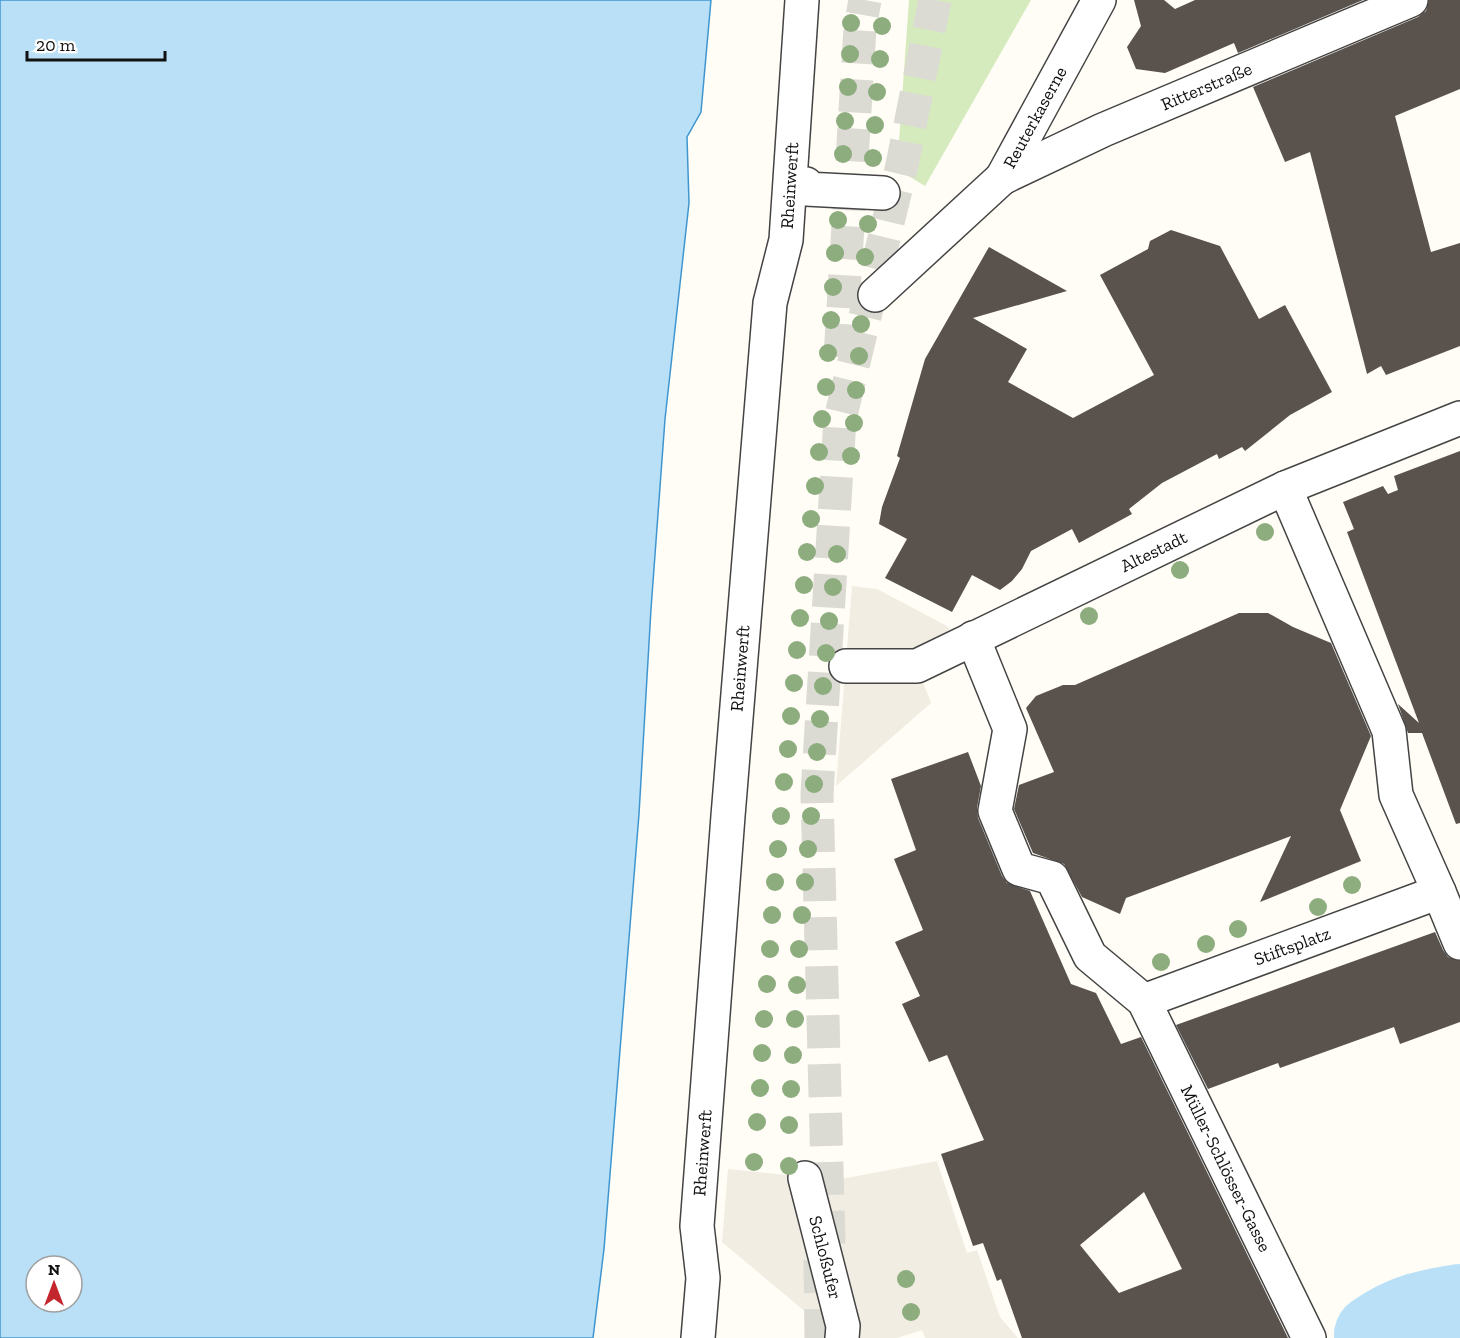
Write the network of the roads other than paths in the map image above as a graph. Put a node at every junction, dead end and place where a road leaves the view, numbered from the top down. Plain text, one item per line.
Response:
1 (802, 0) edge
2 (1099, 0) edge
3 (1411, 0) edge
4 (1002, 178) junction
5 (806, 184) dead end
6 (883, 193) dead end
7 (875, 295) dead end
8 (1460, 418) edge
9 (1285, 488) junction
10 (973, 638) junction
11 (846, 666) dead end
12 (1439, 892) junction
13 (1460, 943) edge
14 (1144, 1001) junction
15 (805, 1178) dead end
16 (698, 1338) edge
17 (842, 1338) edge
18 (1309, 1338) edge

1 - 16 street, Rheinwerft
2 - 4 street, Reuterkaserne
3 - 4 street, Ritterstraße
4 - 7 street, Reuterkaserne
5 - 6 street
8 - 9 street, Altestadt
9 - 10 street, Altestadt
9 - 12 street
10 - 11 street, Altestadt
10 - 14 street
12 - 13 street
12 - 14 street, Stiftsplatz
14 - 18 street, Müller-Schlösser-Gasse
15 - 17 street, Schloßufer

